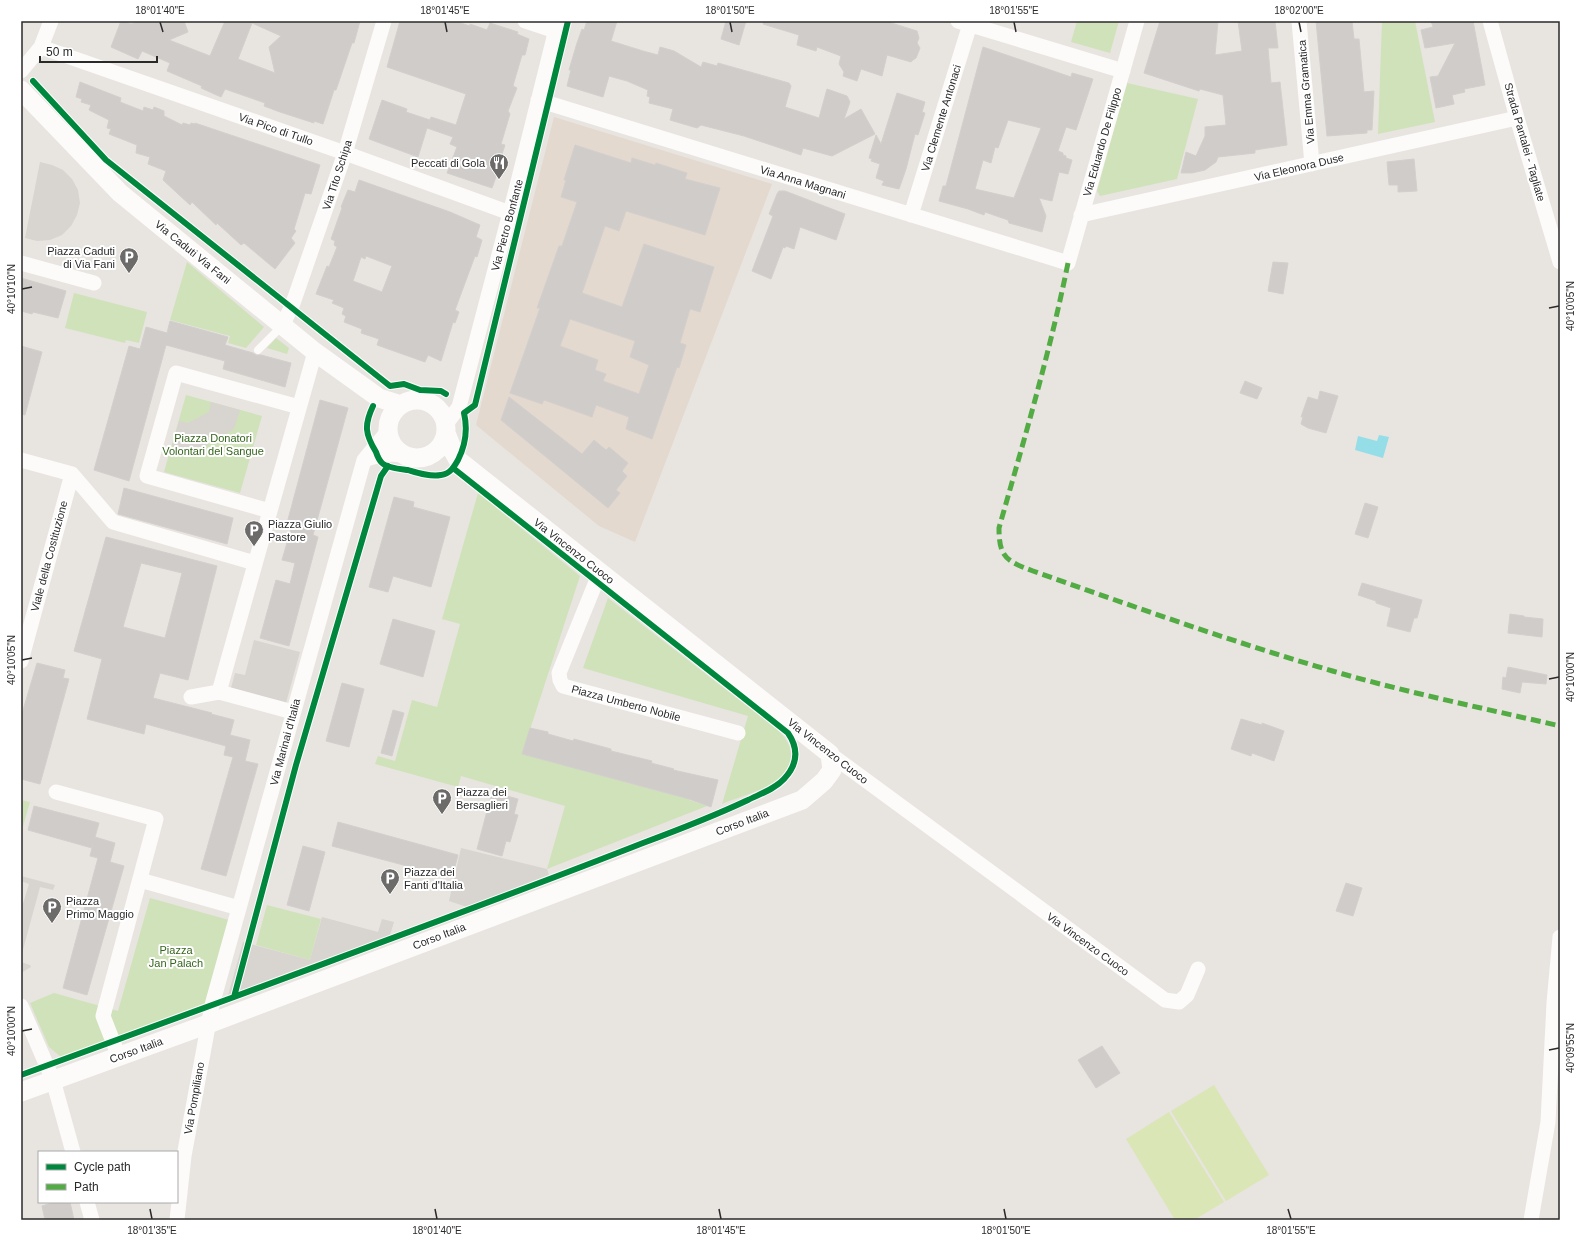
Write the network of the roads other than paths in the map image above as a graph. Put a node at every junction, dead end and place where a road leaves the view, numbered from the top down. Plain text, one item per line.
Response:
1 (51, 21) edge
2 (384, 21) edge
3 (525, 21) edge
4 (1137, 21) edge
5 (1299, 21) edge
6 (1490, 21) edge
7 (966, 22) edge
8 (557, 26) edge
9 (41, 47) junction
10 (21, 71) edge
11 (1123, 71) junction
12 (21, 90) edge
13 (538, 100) junction
14 (1517, 118) junction
15 (345, 153) junction
16 (1312, 164) junction
17 (510, 213) junction
18 (911, 215) junction
19 (1081, 215) junction
20 (1560, 262) edge
21 (21, 263) edge
22 (1068, 263) joint
23 (94, 283) dead end
24 (282, 326) junction
25 (258, 350) dead end
26 (315, 352) junction
27 (379, 398) junction
28 (401, 405) junction
29 (299, 407) junction
30 (389, 426) junction
31 (446, 428) junction
32 (403, 455) junction
33 (431, 455) junction
34 (21, 460) edge
35 (364, 460) junction
36 (458, 460) junction
37 (72, 474) junction
38 (270, 511) junction
39 (255, 564) junction
40 (600, 572) junction
41 (21, 661) edge
42 (218, 692) junction
43 (191, 697) dead end
44 (292, 712) junction
45 (738, 733) dead end
46 (830, 754) junction
47 (56, 792) dead end
48 (140, 880) junction
49 (239, 908) junction
50 (1560, 937) edge
51 (1198, 969) dead end
52 (21, 1006) edge
53 (208, 1024) junction
54 (27, 1031) edge
55 (119, 1057) junction
56 (53, 1080) junction
57 (21, 1092) edge
58 (73, 1151) edge
59 (87, 1203) edge
60 (92, 1220) edge
61 (176, 1220) edge
62 (1531, 1220) edge

1 - 9 street
2 - 15 street, Via Tito Schipa
3 - 8 street
4 - 11 street, Via Eduardo De Filippo
5 - 16 street, Via Emma Gramatica
6 - 14 street, Strada Pantalei - Tagliate
7 - 11 street
7 - 18 street, Via Clemente Antonaci
8 - 13 street, Via Pietro Bonfante
9 - 10 street
9 - 15 street, Via Pico di Tullo
11 - 19 street, Via Eduardo De Filippo
12 - 24 street, Via Caduti Via Fani
13 - 17 street, Via Pietro Bonfante
13 - 18 street, Via Anna Magnani
14 - 16 street, Via Eleonora Duse
14 - 20 street, Strada Pantalei - Tagliate
15 - 17 street, Via Pico di Tullo
15 - 24 street, Via Tito Schipa
16 - 19 street, Via Eleonora Duse
17 - 31 street, Via Pietro Bonfante
18 - 22 street, Via Anna Magnani
19 - 22 street, Via Eduardo De Filippo
21 - 23 street
24 - 25 lane
24 - 26 street, Via Caduti Via Fani
26 - 27 street, Via Caduti Via Fani
26 - 29 street
27 - 28 street, Via Caduti Via Fani
27 - 30 street
28 - 30 street
28 - 31 street
29 - 38 street
29 - 38 street
30 - 32 street
30 - 35 street, Via Marinai d'Italia
31 - 33 street
31 - 36 street, Via Vincenzo Cuoco
32 - 33 street
32 - 35 street
33 - 36 street, Via Vincenzo Cuoco
34 - 37 street
35 - 44 street, Via Marinai d'Italia
36 - 40 street, Via Vincenzo Cuoco
37 - 39 street
37 - 41 street, Viale della Costituzione
38 - 39 street
39 - 42 street
40 - 45 street, Piazza Umberto Nobile
40 - 46 street, Via Vincenzo Cuoco
42 - 43 street
42 - 44 street
44 - 49 street, Via Marinai d'Italia
46 - 51 street, Via Vincenzo Cuoco
46 - 53 street, Corso Italia
47 - 48 street
48 - 49 street
48 - 55 street
49 - 53 street, Via Marinai d'Italia
50 - 62 street
52 - 54 street
53 - 55 street, Corso Italia
53 - 61 street, Via Pompiliano
54 - 56 street
55 - 56 street, Corso Italia
56 - 57 street, Corso Italia
56 - 58 street
59 - 60 street

